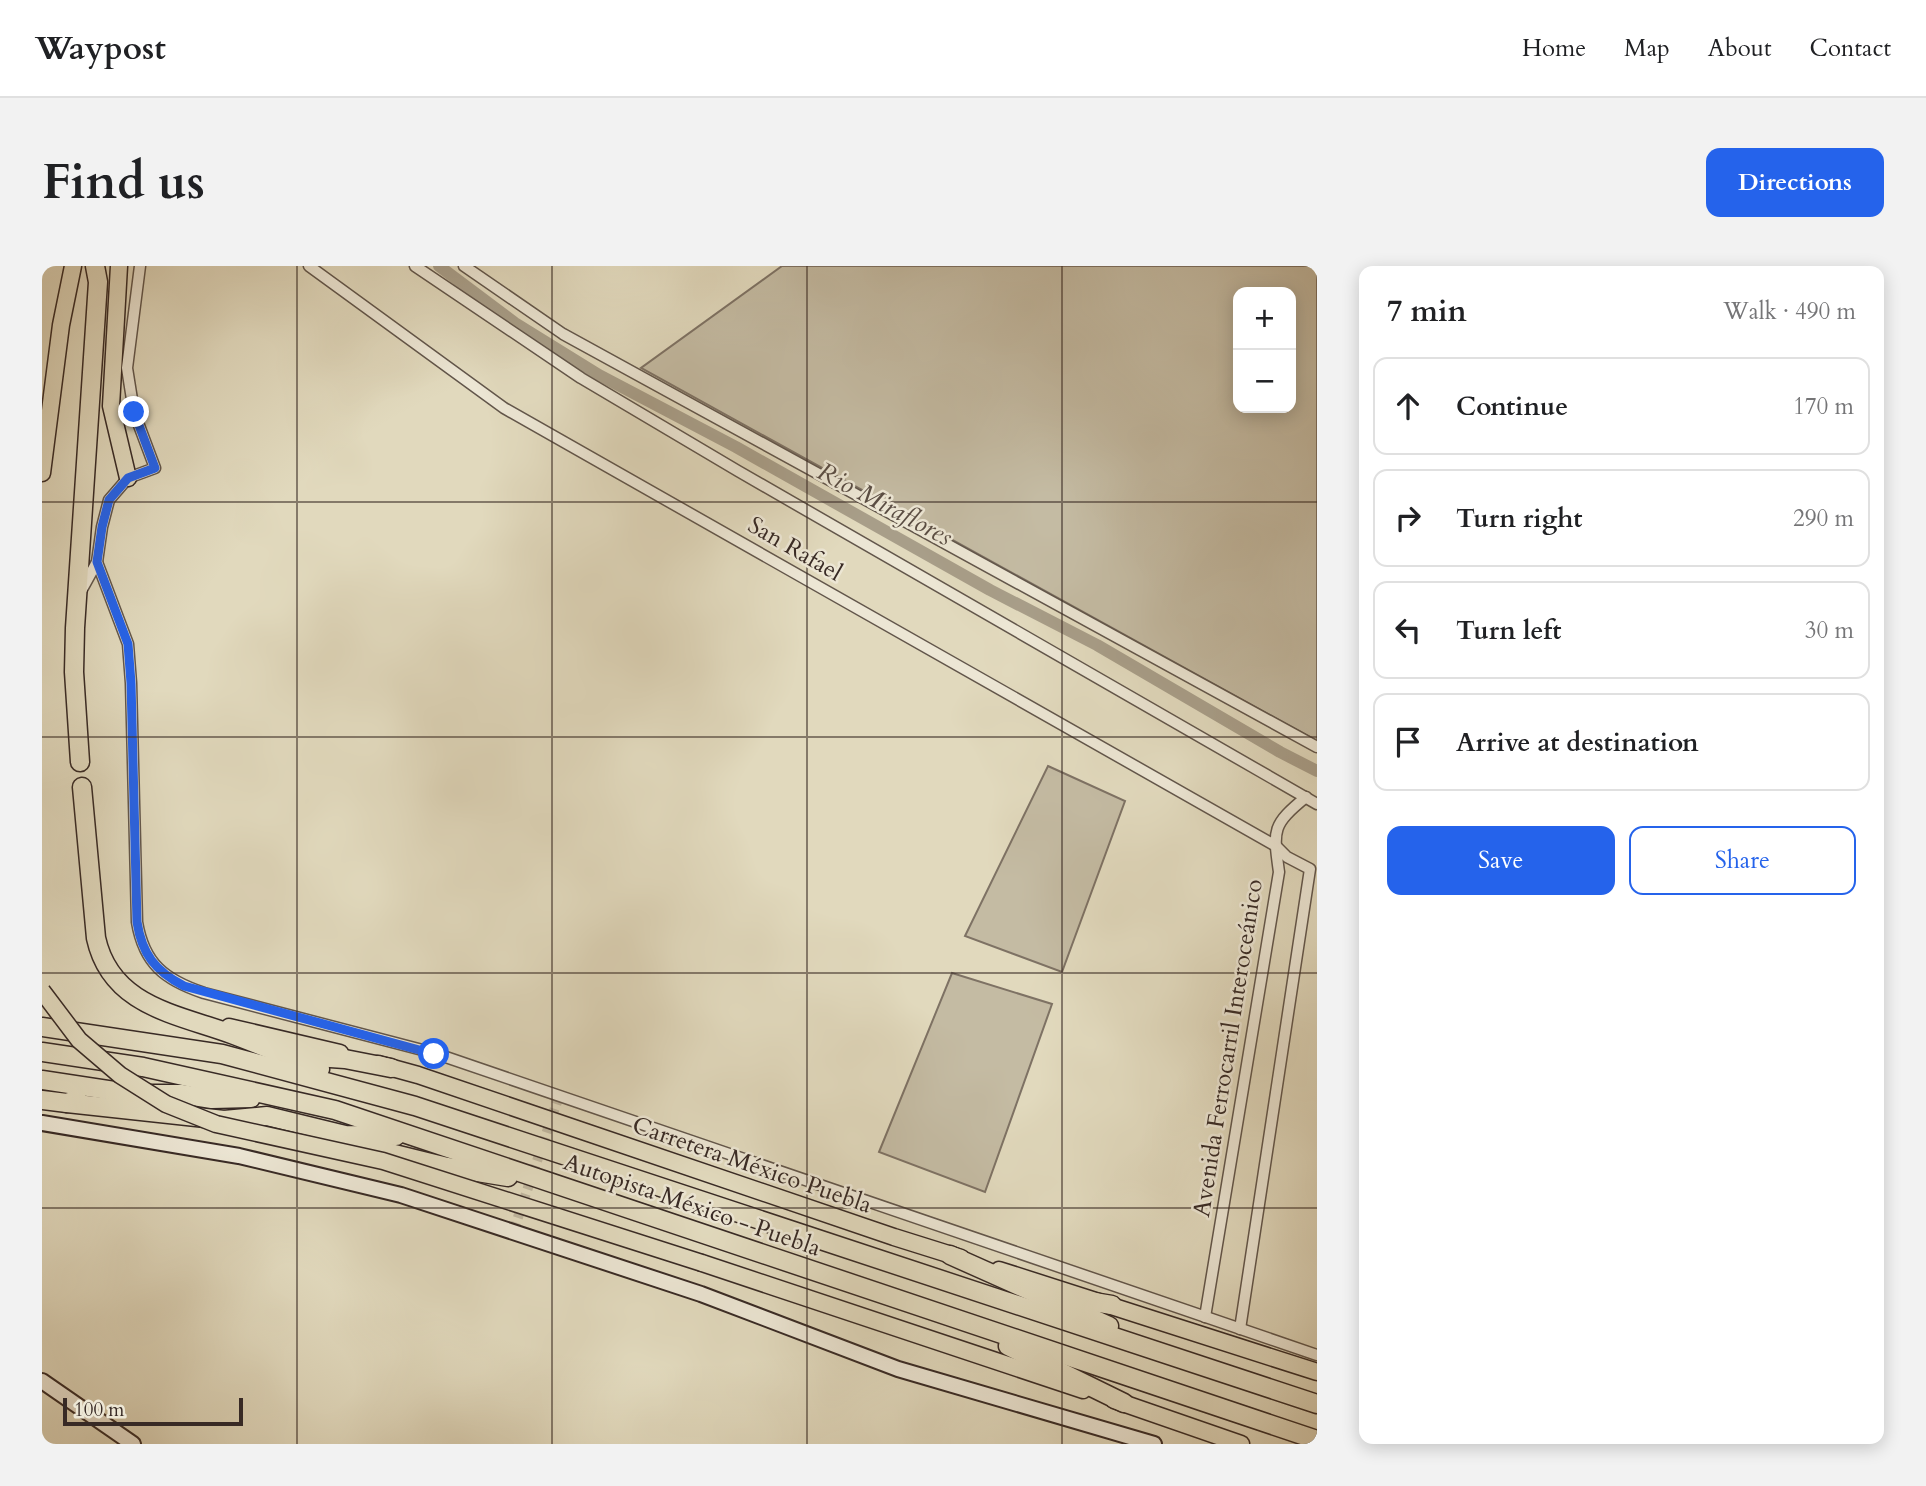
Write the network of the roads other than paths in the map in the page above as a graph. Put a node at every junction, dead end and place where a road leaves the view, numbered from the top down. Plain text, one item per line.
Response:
1 (73, 266) edge
2 (95, 266) edge
3 (119, 266) edge
4 (139, 266) edge
5 (309, 266) edge
6 (415, 266) edge
7 (464, 266) edge
8 (42, 473) edge
9 (128, 478) junction
10 (97, 562) junction
11 (77, 597) junction
12 (1317, 747) edge
13 (80, 762) dead end
14 (82, 787) dead end
15 (1306, 797) junction
16 (1317, 804) edge
17 (1276, 846) junction
18 (42, 991) edge
19 (169, 1013) junction
20 (42, 1027) edge
21 (42, 1052) edge
22 (222, 1055) junction
23 (287, 1056) junction
24 (391, 1068) junction
25 (42, 1080) edge
26 (103, 1088) junction
27 (276, 1097) junction
28 (42, 1100) edge
29 (67, 1103) junction
30 (415, 1105) junction
31 (224, 1120) junction
32 (42, 1124) edge
33 (415, 1136) junction
34 (553, 1184) junction
35 (950, 1255) junction
36 (941, 1280) junction
37 (1035, 1292) junction
38 (1112, 1305) junction
39 (949, 1316) junction
40 (1205, 1317) junction
41 (1240, 1329) junction
42 (1162, 1352) junction
43 (1317, 1355) edge
44 (1317, 1372) edge
45 (42, 1381) edge
46 (1124, 1404) junction
47 (1317, 1404) edge
48 (1317, 1440) edge
49 (133, 1444) edge
50 (1154, 1444) edge
51 (1241, 1444) edge

1 - 8 main road
2 - 11 highway
3 - 9 main road
4 - 9 street
5 - 17 street, San Rafael
6 - 15 street
7 - 12 street
9 - 10 street
10 - 11 street
10 - 40 street
11 - 13 highway
14 - 19 highway
15 - 16 street
15 - 17 street, Avenida Ferrocarril Interoceánico
17 - 40 street, Avenida Ferrocarril Interoceánico
17 - 41 street, San Rafael
18 - 46 main road, bridge
19 - 23 highway
19 - 24 main road, Carretera México Puebla
20 - 22 highway, Autopista México - Puebla
21 - 27 highway, Autopista México - Puebla
22 - 23 highway
22 - 30 highway, Autopista México - Puebla
23 - 24 highway
23 - 30 highway
24 - 35 main road, Carretera México Puebla
25 - 26 highway
26 - 27 highway
26 - 29 highway
27 - 33 highway, Autopista México - Puebla
28 - 29 highway
29 - 31 highway
30 - 36 highway, Autopista México - Puebla
31 - 33 highway
31 - 34 highway
32 - 50 main road
33 - 34 highway, Autopista México - Puebla
34 - 39 highway, Autopista México - Puebla
35 - 37 highway
35 - 38 main road, Carretera México Puebla
36 - 37 highway
36 - 42 highway, Autopista México - Puebla
37 - 38 highway
37 - 42 highway
38 - 44 main road, Carretera México Puebla
39 - 46 highway
39 - 48 highway, Autopista México - Puebla
40 - 41 street
41 - 43 street
42 - 47 highway, Autopista México - Puebla
45 - 49 main road
46 - 51 main road

